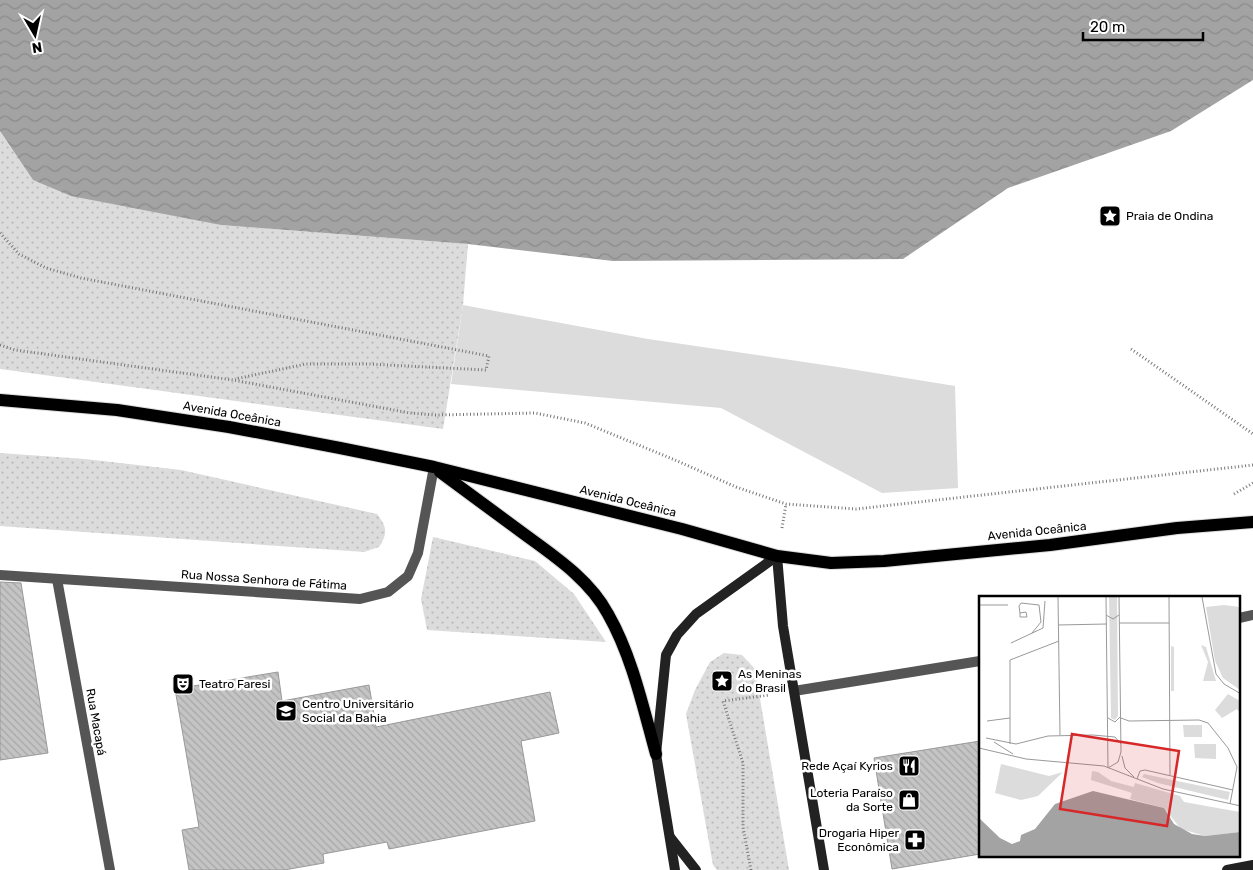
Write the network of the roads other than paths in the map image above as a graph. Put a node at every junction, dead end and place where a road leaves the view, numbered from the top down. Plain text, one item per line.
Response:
1 (0, 400) edge
2 (434, 467) junction
3 (1253, 522) edge
4 (777, 556) junction
5 (0, 575) edge
6 (57, 579) junction
7 (1253, 615) edge
8 (1240, 618) edge
9 (979, 661) edge
10 (794, 691) junction
11 (656, 754) junction
12 (670, 836) junction
13 (1253, 865) edge
14 (110, 870) edge
15 (675, 870) edge
16 (696, 870) edge
17 (824, 870) edge
18 (1227, 870) edge

1 - 2 main road, Avenida Oceânica
2 - 4 main road, Avenida Oceânica
2 - 6 street, Rua Nossa Senhora de Fátima
2 - 11 main road
3 - 4 main road, Avenida Oceânica
4 - 10 main road
4 - 11 main road
5 - 6 street, Rua Nossa Senhora de Fátima
6 - 14 street, Rua Macapá
7 - 8 street
9 - 10 street
10 - 17 main road
11 - 12 main road
12 - 15 main road
12 - 16 main road
13 - 18 main road

